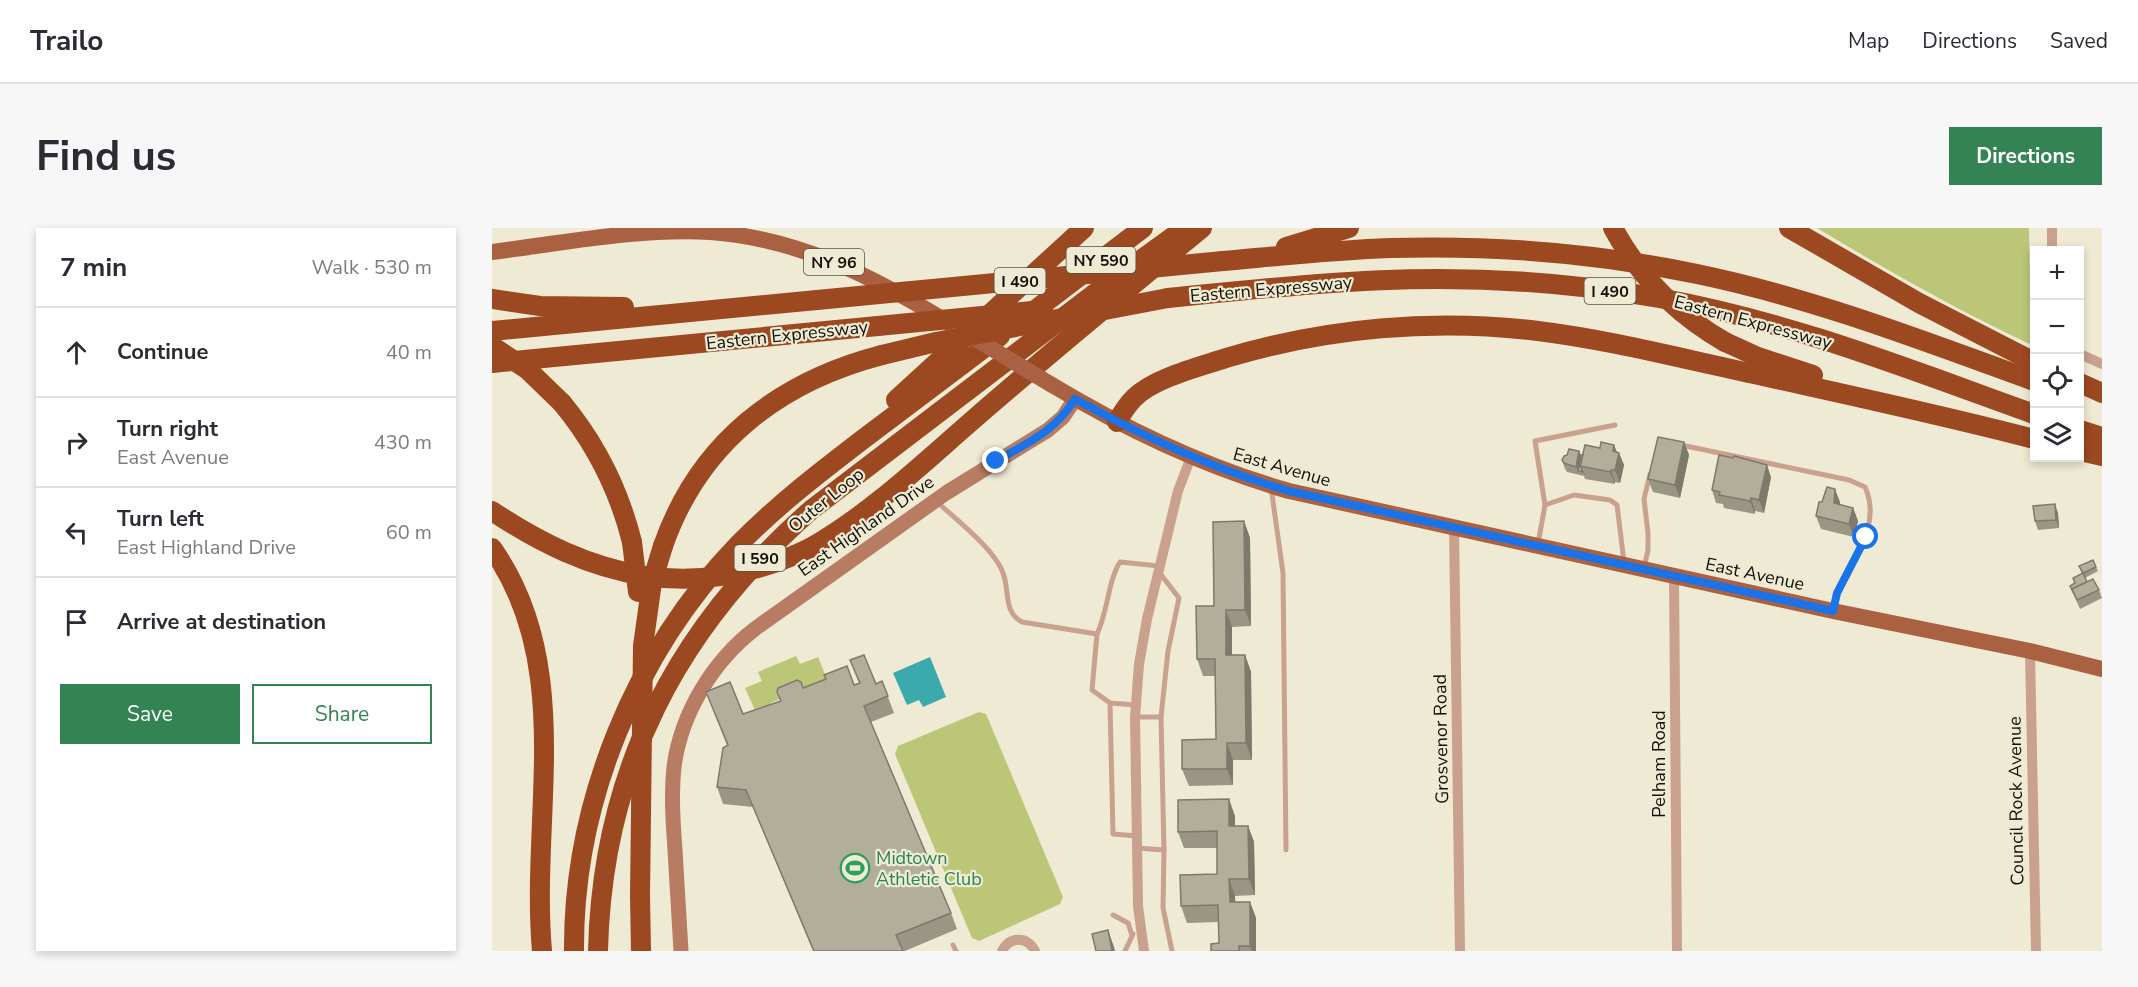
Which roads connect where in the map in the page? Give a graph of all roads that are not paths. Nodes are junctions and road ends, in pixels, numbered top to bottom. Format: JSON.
{"nodes":[{"id":1,"x":1084,"y":228,"type":"edge"},
{"id":2,"x":1143,"y":228,"type":"edge"},
{"id":3,"x":1185,"y":228,"type":"edge"},
{"id":4,"x":1202,"y":228,"type":"edge"},
{"id":5,"x":1349,"y":228,"type":"edge"},
{"id":6,"x":1613,"y":228,"type":"edge"},
{"id":7,"x":1791,"y":228,"type":"edge"},
{"id":8,"x":2052,"y":228,"type":"edge"},
{"id":9,"x":709,"y":230,"type":"edge"},
{"id":10,"x":2052,"y":246,"type":"edge"},
{"id":11,"x":492,"y":250,"type":"edge"},
{"id":12,"x":1223,"y":261,"type":"junction"},
{"id":13,"x":1102,"y":288,"type":"joint"},
{"id":14,"x":1059,"y":292,"type":"joint"},
{"id":15,"x":1168,"y":298,"type":"junction"},
{"id":16,"x":492,"y":299,"type":"edge"},
{"id":17,"x":731,"y":308,"type":"junction"},
{"id":18,"x":492,"y":331,"type":"edge"},
{"id":19,"x":492,"y":346,"type":"edge"},
{"id":20,"x":2084,"y":356,"type":"edge"},
{"id":21,"x":2030,"y":360,"type":"edge"},
{"id":22,"x":492,"y":363,"type":"edge"},
{"id":23,"x":2102,"y":364,"type":"edge"},
{"id":24,"x":2030,"y":380,"type":"edge"},
{"id":25,"x":2084,"y":385,"type":"edge"},
{"id":26,"x":2102,"y":393,"type":"edge"},
{"id":27,"x":1075,"y":399,"type":"junction"},
{"id":28,"x":2084,"y":399,"type":"edge"},
{"id":29,"x":2102,"y":404,"type":"edge"},
{"id":30,"x":2030,"y":413,"type":"edge"},
{"id":31,"x":1950,"y":417,"type":"junction"},
{"id":32,"x":1117,"y":422,"type":"junction"},
{"id":33,"x":1615,"y":425,"type":"dead end"},
{"id":34,"x":2084,"y":432,"type":"edge"},
{"id":35,"x":2102,"y":437,"type":"edge"},
{"id":36,"x":2030,"y":438,"type":"edge"},
{"id":37,"x":1670,"y":442,"type":"edge"},
{"id":38,"x":2084,"y":451,"type":"edge"},
{"id":39,"x":2102,"y":456,"type":"edge"},
{"id":40,"x":1191,"y":457,"type":"junction"},
{"id":41,"x":1651,"y":469,"type":"edge"},
{"id":42,"x":1271,"y":486,"type":"junction"},
{"id":43,"x":802,"y":487,"type":"junction"},
{"id":44,"x":936,"y":501,"type":"junction"},
{"id":45,"x":1545,"y":505,"type":"junction"},
{"id":46,"x":492,"y":511,"type":"edge"},
{"id":47,"x":1454,"y":527,"type":"junction"},
{"id":48,"x":1538,"y":546,"type":"junction"},
{"id":49,"x":492,"y":548,"type":"edge"},
{"id":50,"x":1624,"y":565,"type":"junction"},
{"id":51,"x":1159,"y":569,"type":"junction"},
{"id":52,"x":1643,"y":569,"type":"junction"},
{"id":53,"x":1674,"y":576,"type":"junction"},
{"id":54,"x":1833,"y":611,"type":"junction"},
{"id":55,"x":1097,"y":634,"type":"junction"},
{"id":56,"x":2030,"y":651,"type":"junction"},
{"id":57,"x":642,"y":669,"type":"junction"},
{"id":58,"x":2102,"y":669,"type":"edge"},
{"id":59,"x":1110,"y":703,"type":"junction"},
{"id":60,"x":1136,"y":711,"type":"junction"},
{"id":61,"x":1161,"y":717,"type":"junction"},
{"id":62,"x":1137,"y":836,"type":"junction"},
{"id":63,"x":1137,"y":848,"type":"junction"},
{"id":64,"x":1164,"y":850,"type":"junction"},
{"id":65,"x":1286,"y":850,"type":"dead end"},
{"id":66,"x":1113,"y":915,"type":"dead end"},
{"id":67,"x":1136,"y":934,"type":"junction"},
{"id":68,"x":542,"y":951,"type":"edge"},
{"id":69,"x":574,"y":951,"type":"edge"},
{"id":70,"x":598,"y":951,"type":"edge"},
{"id":71,"x":641,"y":951,"type":"edge"},
{"id":72,"x":681,"y":951,"type":"edge"},
{"id":73,"x":1002,"y":951,"type":"edge"},
{"id":74,"x":1035,"y":951,"type":"edge"},
{"id":75,"x":1125,"y":951,"type":"edge"},
{"id":76,"x":1144,"y":951,"type":"edge"},
{"id":77,"x":1172,"y":951,"type":"edge"},
{"id":78,"x":1460,"y":951,"type":"edge"},
{"id":79,"x":1677,"y":951,"type":"edge"},
{"id":80,"x":2036,"y":951,"type":"edge"}],
"edges":[{"from":1,"to":43,"type":"highway"},
{"from":2,"to":14,"type":"highway","name":"Outer Loop","number":"NY 590"},
{"from":3,"to":13,"type":"highway","name":"Outer Loop","number":"NY 590"},
{"from":4,"to":46,"type":"highway","bridge":true},
{"from":5,"to":12,"type":"highway"},
{"from":6,"to":31,"type":"highway","bridge":true},
{"from":7,"to":21,"type":"highway"},
{"from":8,"to":10,"type":"street"},
{"from":9,"to":11,"type":"main road","name":"East Avenue","number":"NY 96"},
{"from":9,"to":27,"type":"main road","name":"East Avenue","number":"NY 96","bridge":true},
{"from":12,"to":17,"type":"highway","name":"Eastern Expressway","number":"I 490","bridge":true},
{"from":12,"to":24,"type":"highway","name":"Eastern Expressway","number":"I 490"},
{"from":13,"to":70,"type":"highway","name":"Outer Loop","number":"I 590"},
{"from":14,"to":43,"type":"highway","name":"Outer Loop","number":"I 590"},
{"from":15,"to":22,"type":"highway","name":"Eastern Expressway","number":"I 490","bridge":true},
{"from":15,"to":30,"type":"highway","name":"Eastern Expressway","number":"I 490"},
{"from":15,"to":57,"type":"highway","bridge":true},
{"from":16,"to":17,"type":"highway"},
{"from":17,"to":18,"type":"highway","name":"Eastern Expressway","number":"I 490"},
{"from":19,"to":57,"type":"highway","bridge":true},
{"from":20,"to":23,"type":"street"},
{"from":25,"to":26,"type":"highway"},
{"from":27,"to":32,"type":"main road","name":"East Avenue","number":"NY 96"},
{"from":27,"to":44,"type":"street","name":"East Highland Drive"},
{"from":28,"to":29,"type":"highway"},
{"from":31,"to":32,"type":"highway"},
{"from":31,"to":36,"type":"highway"},
{"from":32,"to":40,"type":"main road","name":"East Avenue","number":"NY 96"},
{"from":33,"to":45,"type":"lane"},
{"from":34,"to":35,"type":"highway"},
{"from":37,"to":54,"type":"lane"},
{"from":38,"to":39,"type":"highway"},
{"from":40,"to":42,"type":"main road","name":"East Avenue","number":"NY 96"},
{"from":40,"to":51,"type":"street"},
{"from":41,"to":52,"type":"lane"},
{"from":42,"to":47,"type":"main road","name":"East Avenue","number":"NY 96"},
{"from":42,"to":65,"type":"lane"},
{"from":43,"to":69,"type":"highway","name":"Outer Loop","number":"I 590"},
{"from":44,"to":55,"type":"lane"},
{"from":44,"to":72,"type":"street","name":"East Highland Drive"},
{"from":45,"to":48,"type":"lane"},
{"from":45,"to":50,"type":"lane"},
{"from":47,"to":48,"type":"main road","name":"East Avenue","number":"NY 96"},
{"from":47,"to":78,"type":"street","name":"Grosvenor Road"},
{"from":48,"to":50,"type":"main road","name":"East Avenue","number":"NY 96"},
{"from":49,"to":68,"type":"highway"},
{"from":50,"to":52,"type":"main road","name":"East Avenue","number":"NY 96"},
{"from":51,"to":55,"type":"lane"},
{"from":51,"to":60,"type":"street"},
{"from":51,"to":61,"type":"lane"},
{"from":52,"to":53,"type":"main road","name":"East Avenue","number":"NY 96"},
{"from":53,"to":54,"type":"main road","name":"East Avenue","number":"NY 96"},
{"from":53,"to":79,"type":"street","name":"Pelham Road"},
{"from":54,"to":56,"type":"main road","name":"East Avenue","number":"NY 96"},
{"from":55,"to":59,"type":"lane"},
{"from":56,"to":58,"type":"main road","name":"East Avenue","number":"NY 96"},
{"from":56,"to":80,"type":"street","name":"Council Rock Avenue"},
{"from":57,"to":71,"type":"highway","bridge":true},
{"from":59,"to":60,"type":"lane"},
{"from":59,"to":62,"type":"lane"},
{"from":60,"to":61,"type":"lane"},
{"from":60,"to":62,"type":"street"},
{"from":61,"to":64,"type":"lane"},
{"from":62,"to":63,"type":"street"},
{"from":63,"to":64,"type":"lane"},
{"from":63,"to":67,"type":"street"},
{"from":64,"to":77,"type":"lane"},
{"from":66,"to":67,"type":"lane"},
{"from":67,"to":75,"type":"lane"},
{"from":67,"to":76,"type":"street"},
{"from":73,"to":74,"type":"street"}]}
